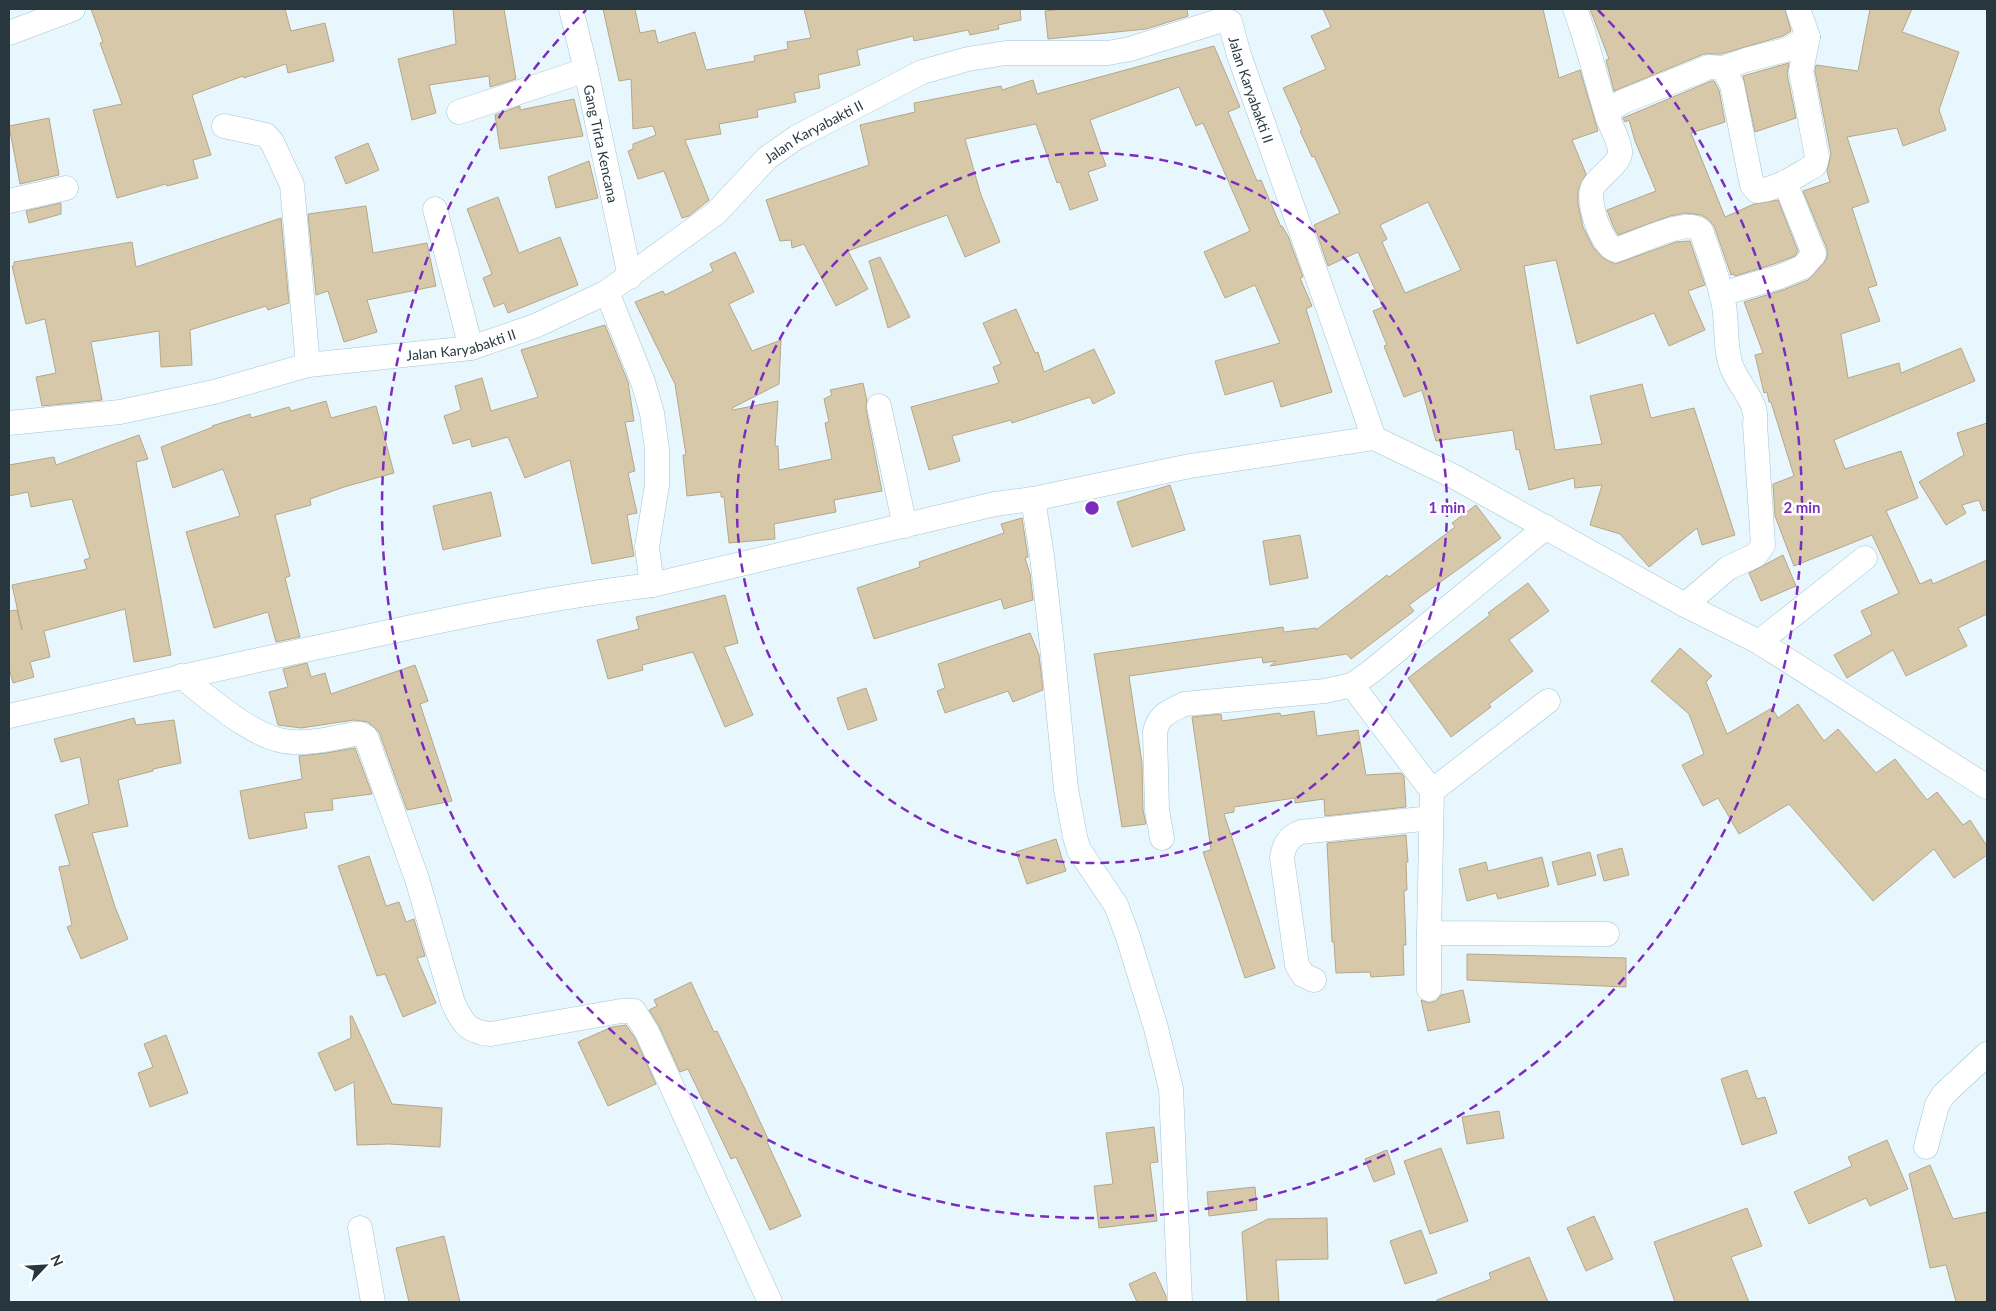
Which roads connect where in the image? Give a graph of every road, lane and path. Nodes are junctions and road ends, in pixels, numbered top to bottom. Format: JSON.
{"nodes":[{"id":1,"x":73,"y":9,"type":"edge"},
{"id":2,"x":571,"y":9,"type":"edge"},
{"id":3,"x":1575,"y":9,"type":"edge"},
{"id":4,"x":1798,"y":9,"type":"edge"},
{"id":5,"x":1229,"y":15,"type":"edge"},
{"id":6,"x":9,"y":33,"type":"edge"},
{"id":7,"x":1808,"y":37,"type":"junction"},
{"id":8,"x":1723,"y":68,"type":"junction"},
{"id":9,"x":586,"y":70,"type":"junction"},
{"id":10,"x":459,"y":112,"type":"dead end"},
{"id":11,"x":1608,"y":118,"type":"junction"},
{"id":12,"x":224,"y":126,"type":"dead end"},
{"id":13,"x":1786,"y":182,"type":"junction"},
{"id":14,"x":66,"y":188,"type":"dead end"},
{"id":15,"x":9,"y":201,"type":"edge"},
{"id":16,"x":435,"y":209,"type":"dead end"},
{"id":17,"x":630,"y":277,"type":"junction"},
{"id":18,"x":607,"y":292,"type":"junction"},
{"id":19,"x":1721,"y":294,"type":"junction"},
{"id":20,"x":471,"y":348,"type":"junction"},
{"id":21,"x":308,"y":365,"type":"junction"},
{"id":22,"x":879,"y":406,"type":"dead end"},
{"id":23,"x":9,"y":423,"type":"edge"},
{"id":24,"x":1374,"y":438,"type":"junction"},
{"id":25,"x":1033,"y":499,"type":"junction"},
{"id":26,"x":905,"y":526,"type":"junction"},
{"id":27,"x":1546,"y":527,"type":"junction"},
{"id":28,"x":1865,"y":558,"type":"dead end"},
{"id":29,"x":652,"y":585,"type":"junction"},
{"id":30,"x":1684,"y":605,"type":"junction"},
{"id":31,"x":1759,"y":642,"type":"junction"},
{"id":32,"x":182,"y":676,"type":"junction"},
{"id":33,"x":1352,"y":685,"type":"junction"},
{"id":34,"x":1548,"y":701,"type":"dead end"},
{"id":35,"x":9,"y":716,"type":"edge"},
{"id":36,"x":1987,"y":787,"type":"edge"},
{"id":37,"x":1432,"y":791,"type":"junction"},
{"id":38,"x":1431,"y":818,"type":"junction"},
{"id":39,"x":1162,"y":838,"type":"dead end"},
{"id":40,"x":1429,"y":933,"type":"junction"},
{"id":41,"x":1606,"y":934,"type":"dead end"},
{"id":42,"x":1314,"y":980,"type":"dead end"},
{"id":43,"x":1429,"y":989,"type":"dead end"},
{"id":44,"x":1987,"y":1054,"type":"edge"},
{"id":45,"x":1926,"y":1146,"type":"dead end"},
{"id":46,"x":360,"y":1228,"type":"dead end"},
{"id":47,"x":373,"y":1302,"type":"edge"},
{"id":48,"x":770,"y":1302,"type":"edge"},
{"id":49,"x":1180,"y":1302,"type":"edge"}],
"edges":[{"from":1,"to":6,"type":"street"},
{"from":2,"to":9,"type":"street","name":"Gang Tirta Kencana"},
{"from":3,"to":11,"type":"street"},
{"from":4,"to":7,"type":"street"},
{"from":5,"to":17,"type":"street","name":"Jalan Karyabakti II"},
{"from":5,"to":24,"type":"street","name":"Jalan Karyabakti II"},
{"from":7,"to":8,"type":"street"},
{"from":7,"to":13,"type":"street"},
{"from":8,"to":11,"type":"street"},
{"from":8,"to":13,"type":"street"},
{"from":9,"to":10,"type":"street"},
{"from":9,"to":17,"type":"street","name":"Gang Tirta Kencana"},
{"from":11,"to":19,"type":"street"},
{"from":12,"to":21,"type":"street"},
{"from":13,"to":19,"type":"street"},
{"from":14,"to":15,"type":"street"},
{"from":16,"to":20,"type":"street"},
{"from":17,"to":18,"type":"street","name":"Jalan Karyabakti II"},
{"from":18,"to":20,"type":"street","name":"Jalan Karyabakti II"},
{"from":18,"to":29,"type":"street"},
{"from":19,"to":30,"type":"street"},
{"from":20,"to":21,"type":"street","name":"Jalan Karyabakti II"},
{"from":21,"to":23,"type":"street","name":"Jalan Karyabakti II"},
{"from":22,"to":26,"type":"street"},
{"from":24,"to":25,"type":"street"},
{"from":24,"to":27,"type":"street"},
{"from":25,"to":26,"type":"street"},
{"from":25,"to":49,"type":"street"},
{"from":26,"to":29,"type":"street"},
{"from":27,"to":30,"type":"street"},
{"from":27,"to":33,"type":"street"},
{"from":28,"to":31,"type":"street"},
{"from":29,"to":32,"type":"street"},
{"from":30,"to":31,"type":"street"},
{"from":31,"to":36,"type":"street"},
{"from":32,"to":35,"type":"street"},
{"from":32,"to":48,"type":"street"},
{"from":33,"to":37,"type":"street"},
{"from":33,"to":39,"type":"street"},
{"from":34,"to":37,"type":"street"},
{"from":37,"to":38,"type":"street"},
{"from":38,"to":40,"type":"street"},
{"from":38,"to":42,"type":"street"},
{"from":40,"to":41,"type":"street"},
{"from":40,"to":43,"type":"street"},
{"from":44,"to":45,"type":"street"},
{"from":46,"to":47,"type":"street"}]}
